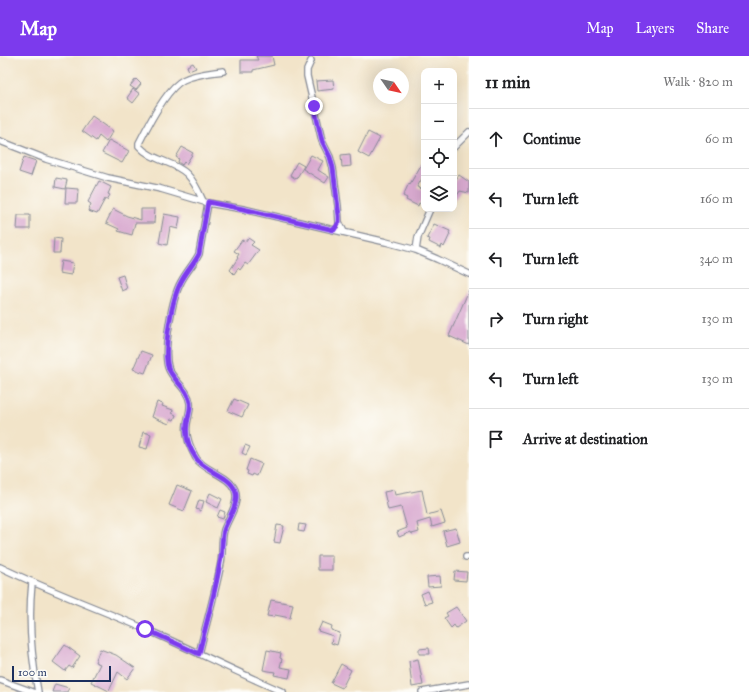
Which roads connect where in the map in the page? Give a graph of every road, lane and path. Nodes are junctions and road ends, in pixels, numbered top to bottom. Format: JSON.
{"nodes":[{"id":1,"x":311,"y":61,"type":"dead end"},
{"id":2,"x":223,"y":71,"type":"dead end"},
{"id":3,"x":469,"y":132,"type":"edge"},
{"id":4,"x":0,"y":140,"type":"edge"},
{"id":5,"x":457,"y":144,"type":"edge"},
{"id":6,"x":206,"y":202,"type":"junction"},
{"id":7,"x":429,"y":212,"type":"edge"},
{"id":8,"x":339,"y":222,"type":"junction"},
{"id":9,"x":334,"y":230,"type":"junction"},
{"id":10,"x":344,"y":232,"type":"junction"},
{"id":11,"x":416,"y":250,"type":"junction"},
{"id":12,"x":469,"y":274,"type":"edge"},
{"id":13,"x":0,"y":566,"type":"edge"},
{"id":14,"x":32,"y":583,"type":"junction"},
{"id":15,"x":199,"y":654,"type":"junction"},
{"id":16,"x":0,"y":680,"type":"edge"},
{"id":17,"x":469,"y":684,"type":"edge"},
{"id":18,"x":33,"y":692,"type":"edge"},
{"id":19,"x":38,"y":692,"type":"edge"},
{"id":20,"x":283,"y":692,"type":"edge"},
{"id":21,"x":422,"y":692,"type":"edge"}],
"edges":[{"from":1,"to":8,"type":"street"},
{"from":2,"to":6,"type":"street"},
{"from":3,"to":5,"type":"street"},
{"from":4,"to":6,"type":"street"},
{"from":6,"to":9,"type":"street"},
{"from":6,"to":15,"type":"street"},
{"from":7,"to":11,"type":"street"},
{"from":8,"to":9,"type":"street"},
{"from":8,"to":10,"type":"street"},
{"from":9,"to":10,"type":"street"},
{"from":10,"to":11,"type":"street"},
{"from":11,"to":12,"type":"street"},
{"from":13,"to":14,"type":"street"},
{"from":14,"to":15,"type":"street"},
{"from":14,"to":19,"type":"street"},
{"from":15,"to":20,"type":"street"},
{"from":16,"to":18,"type":"street"},
{"from":17,"to":21,"type":"street"}]}
